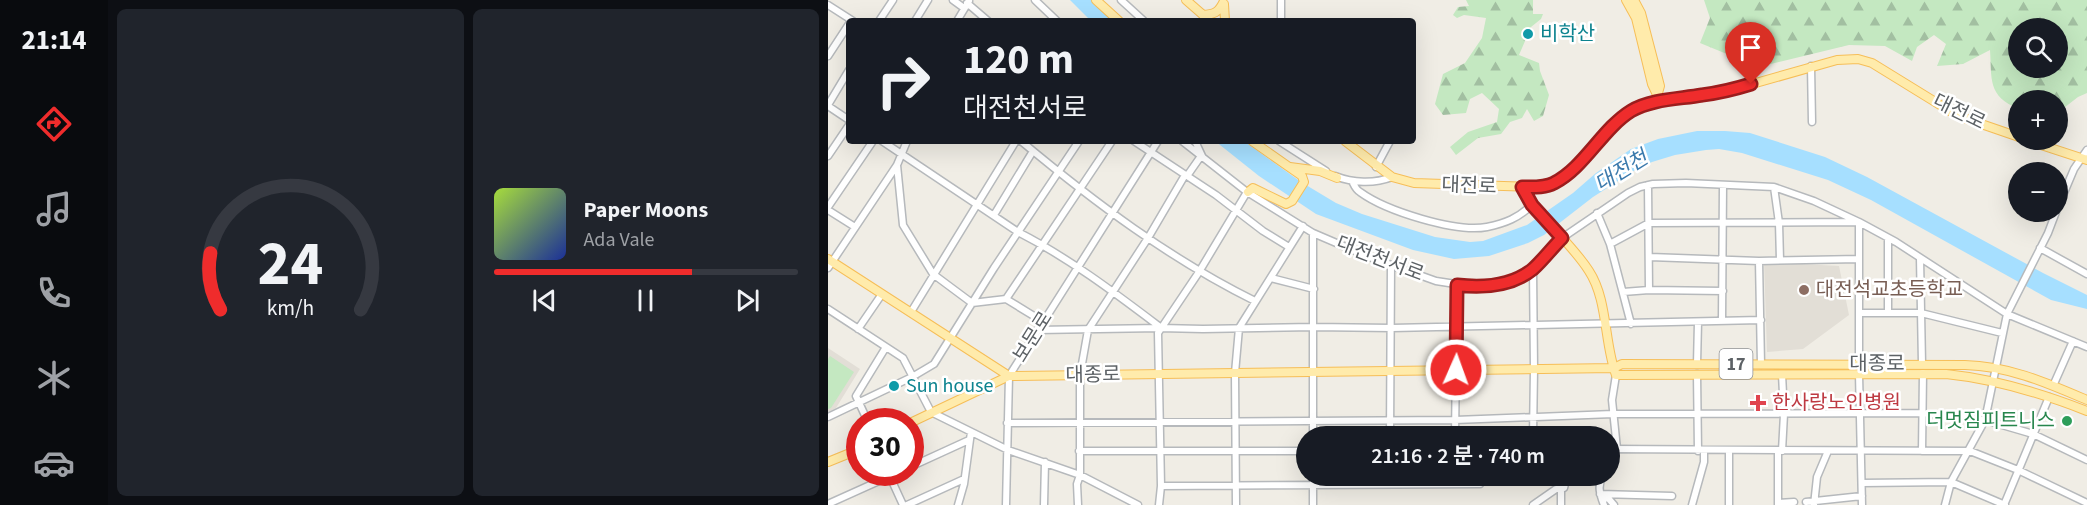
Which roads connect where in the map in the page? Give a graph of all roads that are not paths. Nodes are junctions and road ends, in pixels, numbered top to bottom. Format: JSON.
{"nodes":[{"id":1,"x":894,"y":0,"type":"edge"},
{"id":2,"x":928,"y":0,"type":"edge"},
{"id":3,"x":953,"y":0,"type":"edge"},
{"id":4,"x":1035,"y":0,"type":"edge"},
{"id":5,"x":1096,"y":0,"type":"edge"},
{"id":6,"x":1121,"y":0,"type":"edge"},
{"id":7,"x":1186,"y":0,"type":"edge"},
{"id":8,"x":1281,"y":0,"type":"edge"},
{"id":9,"x":1626,"y":0,"type":"edge"},
{"id":10,"x":1635,"y":0,"type":"edge"},
{"id":11,"x":1223,"y":2,"type":"edge"},
{"id":12,"x":967,"y":4,"type":"edge"},
{"id":13,"x":828,"y":5,"type":"edge"},
{"id":14,"x":1203,"y":15,"type":"junction"},
{"id":15,"x":846,"y":18,"type":"edge"},
{"id":16,"x":881,"y":18,"type":"edge"},
{"id":17,"x":917,"y":18,"type":"edge"},
{"id":18,"x":959,"y":18,"type":"edge"},
{"id":19,"x":984,"y":18,"type":"edge"},
{"id":20,"x":1054,"y":18,"type":"edge"},
{"id":21,"x":1116,"y":18,"type":"edge"},
{"id":22,"x":1141,"y":18,"type":"edge"},
{"id":23,"x":1206,"y":18,"type":"edge"},
{"id":24,"x":1225,"y":18,"type":"edge"},
{"id":25,"x":1281,"y":18,"type":"edge"},
{"id":26,"x":846,"y":29,"type":"edge"},
{"id":27,"x":828,"y":56,"type":"edge"},
{"id":28,"x":1810,"y":66,"type":"junction"},
{"id":29,"x":846,"y":75,"type":"edge"},
{"id":30,"x":1659,"y":97,"type":"junction"},
{"id":31,"x":828,"y":106,"type":"edge"},
{"id":32,"x":846,"y":118,"type":"edge"},
{"id":33,"x":1812,"y":122,"type":"dead end"},
{"id":34,"x":846,"y":129,"type":"edge"},
{"id":35,"x":2008,"y":133,"type":"edge"},
{"id":36,"x":871,"y":144,"type":"edge"},
{"id":37,"x":887,"y":144,"type":"edge"},
{"id":38,"x":906,"y":144,"type":"edge"},
{"id":39,"x":1014,"y":144,"type":"edge"},
{"id":40,"x":1025,"y":144,"type":"edge"},
{"id":41,"x":1077,"y":144,"type":"edge"},
{"id":42,"x":1110,"y":144,"type":"edge"},
{"id":43,"x":1138,"y":144,"type":"edge"},
{"id":44,"x":1156,"y":144,"type":"edge"},
{"id":45,"x":1186,"y":144,"type":"edge"},
{"id":46,"x":1197,"y":144,"type":"edge"},
{"id":47,"x":1256,"y":144,"type":"edge"},
{"id":48,"x":1284,"y":144,"type":"edge"},
{"id":49,"x":1349,"y":144,"type":"edge"},
{"id":50,"x":1388,"y":144,"type":"edge"},
{"id":51,"x":2057,"y":150,"type":"edge"},
{"id":52,"x":2087,"y":150,"type":"edge"},
{"id":53,"x":1033,"y":151,"type":"junction"},
{"id":54,"x":1151,"y":153,"type":"junction"},
{"id":55,"x":902,"y":154,"type":"junction"},
{"id":56,"x":828,"y":156,"type":"edge"},
{"id":57,"x":1201,"y":156,"type":"junction"},
{"id":58,"x":2084,"y":159,"type":"edge"},
{"id":59,"x":897,"y":165,"type":"junction"},
{"id":60,"x":1289,"y":167,"type":"junction"},
{"id":61,"x":1376,"y":167,"type":"junction"},
{"id":62,"x":1059,"y":172,"type":"junction"},
{"id":63,"x":1186,"y":175,"type":"junction"},
{"id":64,"x":1392,"y":177,"type":"junction"},
{"id":65,"x":1337,"y":178,"type":"junction"},
{"id":66,"x":1352,"y":181,"type":"junction"},
{"id":67,"x":2068,"y":182,"type":"edge"},
{"id":68,"x":1648,"y":185,"type":"junction"},
{"id":69,"x":1723,"y":185,"type":"junction"},
{"id":70,"x":1522,"y":187,"type":"junction"},
{"id":71,"x":1774,"y":187,"type":"junction"},
{"id":72,"x":1080,"y":189,"type":"junction"},
{"id":73,"x":1247,"y":192,"type":"junction"},
{"id":74,"x":977,"y":205,"type":"junction"},
{"id":75,"x":1533,"y":207,"type":"junction"},
{"id":76,"x":828,"y":209,"type":"edge"},
{"id":77,"x":1236,"y":211,"type":"junction"},
{"id":78,"x":1113,"y":212,"type":"junction"},
{"id":79,"x":1597,"y":213,"type":"junction"},
{"id":80,"x":994,"y":215,"type":"junction"},
{"id":81,"x":1859,"y":222,"type":"junction"},
{"id":82,"x":2052,"y":222,"type":"edge"},
{"id":83,"x":1648,"y":223,"type":"junction"},
{"id":84,"x":1779,"y":223,"type":"junction"},
{"id":85,"x":1723,"y":224,"type":"junction"},
{"id":86,"x":1303,"y":226,"type":"junction"},
{"id":87,"x":855,"y":227,"type":"junction"},
{"id":88,"x":1018,"y":231,"type":"junction"},
{"id":89,"x":1313,"y":232,"type":"junction"},
{"id":90,"x":1560,"y":236,"type":"junction"},
{"id":91,"x":1148,"y":238,"type":"junction"},
{"id":92,"x":1888,"y":238,"type":"junction"},
{"id":93,"x":1042,"y":244,"type":"junction"},
{"id":94,"x":1610,"y":244,"type":"junction"},
{"id":95,"x":1289,"y":247,"type":"junction"},
{"id":96,"x":2040,"y":248,"type":"junction"},
{"id":97,"x":1650,"y":257,"type":"junction"},
{"id":98,"x":1920,"y":258,"type":"junction"},
{"id":99,"x":1859,"y":259,"type":"junction"},
{"id":100,"x":1723,"y":260,"type":"junction"},
{"id":101,"x":1780,"y":260,"type":"junction"},
{"id":102,"x":1759,"y":261,"type":"junction"},
{"id":103,"x":829,"y":263,"type":"edge"},
{"id":104,"x":1391,"y":265,"type":"junction"},
{"id":105,"x":1077,"y":267,"type":"junction"},
{"id":106,"x":1533,"y":269,"type":"junction"},
{"id":107,"x":1199,"y":272,"type":"junction"},
{"id":108,"x":933,"y":274,"type":"junction"},
{"id":109,"x":2087,"y":274,"type":"edge"},
{"id":110,"x":1271,"y":278,"type":"junction"},
{"id":111,"x":1457,"y":285,"type":"junction"},
{"id":112,"x":1314,"y":289,"type":"junction"},
{"id":113,"x":1649,"y":290,"type":"junction"},
{"id":114,"x":1723,"y":291,"type":"junction"},
{"id":115,"x":1623,"y":292,"type":"junction"},
{"id":116,"x":1112,"y":293,"type":"junction"},
{"id":117,"x":882,"y":294,"type":"junction"},
{"id":118,"x":1006,"y":299,"type":"junction"},
{"id":119,"x":1255,"y":301,"type":"junction"},
{"id":120,"x":972,"y":303,"type":"junction"},
{"id":121,"x":828,"y":309,"type":"edge"},
{"id":122,"x":2008,"y":311,"type":"junction"},
{"id":123,"x":911,"y":312,"type":"junction"},
{"id":124,"x":1859,"y":313,"type":"junction"},
{"id":125,"x":1888,"y":313,"type":"junction"},
{"id":126,"x":1921,"y":313,"type":"junction"},
{"id":127,"x":1761,"y":320,"type":"junction"},
{"id":128,"x":1042,"y":321,"type":"junction"},
{"id":129,"x":1722,"y":321,"type":"junction"},
{"id":130,"x":1698,"y":322,"type":"junction"},
{"id":131,"x":1604,"y":324,"type":"junction"},
{"id":132,"x":1631,"y":324,"type":"junction"},
{"id":133,"x":1458,"y":326,"type":"junction"},
{"id":134,"x":1534,"y":326,"type":"junction"},
{"id":135,"x":1160,"y":327,"type":"junction"},
{"id":136,"x":1313,"y":327,"type":"junction"},
{"id":137,"x":1239,"y":328,"type":"junction"},
{"id":138,"x":1392,"y":328,"type":"junction"},
{"id":139,"x":858,"y":329,"type":"junction"},
{"id":140,"x":1037,"y":330,"type":"junction"},
{"id":141,"x":1088,"y":330,"type":"junction"},
{"id":142,"x":2002,"y":333,"type":"junction"},
{"id":143,"x":951,"y":337,"type":"junction"},
{"id":144,"x":2073,"y":341,"type":"junction"},
{"id":145,"x":886,"y":347,"type":"junction"},
{"id":146,"x":2087,"y":347,"type":"edge"},
{"id":147,"x":1697,"y":364,"type":"junction"},
{"id":148,"x":1761,"y":364,"type":"junction"},
{"id":149,"x":1858,"y":364,"type":"junction"},
{"id":150,"x":1922,"y":364,"type":"junction"},
{"id":151,"x":1995,"y":367,"type":"junction"},
{"id":152,"x":1534,"y":369,"type":"junction"},
{"id":153,"x":1456,"y":370,"type":"junction"},
{"id":154,"x":1391,"y":371,"type":"junction"},
{"id":155,"x":1615,"y":371,"type":"junction"},
{"id":156,"x":1314,"y":372,"type":"junction"},
{"id":157,"x":1235,"y":373,"type":"junction"},
{"id":158,"x":1923,"y":373,"type":"junction"},
{"id":159,"x":1159,"y":374,"type":"junction"},
{"id":160,"x":1697,"y":374,"type":"junction"},
{"id":161,"x":1782,"y":374,"type":"junction"},
{"id":162,"x":1859,"y":374,"type":"junction"},
{"id":163,"x":1080,"y":375,"type":"junction"},
{"id":164,"x":1009,"y":376,"type":"junction"},
{"id":165,"x":912,"y":377,"type":"junction"},
{"id":166,"x":1993,"y":381,"type":"junction"},
{"id":167,"x":2053,"y":386,"type":"junction"},
{"id":168,"x":2049,"y":397,"type":"junction"},
{"id":169,"x":2087,"y":400,"type":"edge"},
{"id":170,"x":859,"y":403,"type":"junction"},
{"id":171,"x":861,"y":408,"type":"edge"},
{"id":172,"x":2087,"y":411,"type":"edge"},
{"id":173,"x":931,"y":412,"type":"junction"},
{"id":174,"x":1860,"y":413,"type":"junction"},
{"id":175,"x":1922,"y":413,"type":"junction"},
{"id":176,"x":1613,"y":414,"type":"junction"},
{"id":177,"x":1698,"y":414,"type":"junction"},
{"id":178,"x":1784,"y":414,"type":"junction"},
{"id":179,"x":924,"y":416,"type":"edge"},
{"id":180,"x":828,"y":417,"type":"edge"},
{"id":181,"x":1533,"y":417,"type":"junction"},
{"id":182,"x":1455,"y":420,"type":"junction"},
{"id":183,"x":1985,"y":420,"type":"junction"},
{"id":184,"x":1236,"y":421,"type":"junction"},
{"id":185,"x":1314,"y":421,"type":"junction"},
{"id":186,"x":1390,"y":421,"type":"junction"},
{"id":187,"x":1160,"y":422,"type":"junction"},
{"id":188,"x":1007,"y":423,"type":"junction"},
{"id":189,"x":1080,"y":423,"type":"junction"},
{"id":190,"x":1314,"y":426,"type":"edge"},
{"id":191,"x":1390,"y":426,"type":"edge"},
{"id":192,"x":1455,"y":426,"type":"edge"},
{"id":193,"x":1533,"y":426,"type":"edge"},
{"id":194,"x":1613,"y":426,"type":"edge"},
{"id":195,"x":971,"y":432,"type":"junction"},
{"id":196,"x":2033,"y":434,"type":"junction"},
{"id":197,"x":969,"y":440,"type":"junction"},
{"id":198,"x":1620,"y":449,"type":"edge"},
{"id":199,"x":1008,"y":450,"type":"junction"},
{"id":200,"x":1236,"y":451,"type":"junction"},
{"id":201,"x":1296,"y":451,"type":"edge"},
{"id":202,"x":1701,"y":451,"type":"junction"},
{"id":203,"x":1729,"y":451,"type":"junction"},
{"id":204,"x":1780,"y":451,"type":"junction"},
{"id":205,"x":1828,"y":451,"type":"junction"},
{"id":206,"x":1861,"y":451,"type":"junction"},
{"id":207,"x":1922,"y":451,"type":"junction"},
{"id":208,"x":1970,"y":451,"type":"junction"},
{"id":209,"x":1079,"y":452,"type":"junction"},
{"id":210,"x":1160,"y":452,"type":"junction"},
{"id":211,"x":846,"y":455,"type":"edge"},
{"id":212,"x":2087,"y":460,"type":"edge"},
{"id":213,"x":924,"y":461,"type":"edge"},
{"id":214,"x":828,"y":462,"type":"edge"},
{"id":215,"x":1045,"y":462,"type":"junction"},
{"id":216,"x":2018,"y":470,"type":"junction"},
{"id":217,"x":1080,"y":475,"type":"junction"},
{"id":218,"x":964,"y":479,"type":"junction"},
{"id":219,"x":1951,"y":482,"type":"junction"},
{"id":220,"x":1862,"y":483,"type":"junction"},
{"id":221,"x":1296,"y":484,"type":"edge"},
{"id":222,"x":1236,"y":485,"type":"junction"},
{"id":223,"x":868,"y":486,"type":"edge"},
{"id":224,"x":895,"y":486,"type":"edge"},
{"id":225,"x":1161,"y":486,"type":"junction"},
{"id":226,"x":1313,"y":486,"type":"edge"},
{"id":227,"x":1564,"y":486,"type":"edge"},
{"id":228,"x":1561,"y":489,"type":"junction"},
{"id":229,"x":1672,"y":496,"type":"dead end"},
{"id":230,"x":1862,"y":496,"type":"junction"},
{"id":231,"x":1602,"y":499,"type":"edge"},
{"id":232,"x":1794,"y":502,"type":"dead end"},
{"id":233,"x":1811,"y":503,"type":"edge"},
{"id":234,"x":2087,"y":503,"type":"edge"},
{"id":235,"x":828,"y":504,"type":"edge"},
{"id":236,"x":1134,"y":504,"type":"edge"},
{"id":237,"x":1778,"y":504,"type":"edge"},
{"id":238,"x":905,"y":505,"type":"edge"},
{"id":239,"x":958,"y":505,"type":"edge"},
{"id":240,"x":1006,"y":505,"type":"edge"},
{"id":241,"x":1044,"y":505,"type":"edge"},
{"id":242,"x":1078,"y":505,"type":"edge"},
{"id":243,"x":1159,"y":505,"type":"edge"},
{"id":244,"x":1236,"y":505,"type":"edge"},
{"id":245,"x":1312,"y":505,"type":"edge"},
{"id":246,"x":1533,"y":505,"type":"edge"},
{"id":247,"x":1561,"y":505,"type":"edge"},
{"id":248,"x":1614,"y":505,"type":"edge"},
{"id":249,"x":1692,"y":505,"type":"edge"},
{"id":250,"x":1729,"y":505,"type":"edge"},
{"id":251,"x":1862,"y":505,"type":"edge"},
{"id":252,"x":1945,"y":505,"type":"edge"},
{"id":253,"x":2004,"y":505,"type":"edge"}],
"edges":[{"from":1,"to":16,"type":"street"},
{"from":2,"to":17,"type":"street"},
{"from":3,"to":12,"type":"street"},
{"from":4,"to":20,"type":"street"},
{"from":5,"to":21,"type":"main road"},
{"from":6,"to":22,"type":"street"},
{"from":7,"to":14,"type":"main road"},
{"from":8,"to":25,"type":"street"},
{"from":9,"to":30,"type":"main road"},
{"from":10,"to":30,"type":"main road"},
{"from":11,"to":14,"type":"main road"},
{"from":11,"to":24,"type":"main road"},
{"from":12,"to":18,"type":"street"},
{"from":12,"to":19,"type":"street"},
{"from":13,"to":15,"type":"street"},
{"from":14,"to":23,"type":"main road"},
{"from":26,"to":27,"type":"street"},
{"from":28,"to":30,"type":"main road","name":"대전로"},
{"from":28,"to":33,"type":"street"},
{"from":28,"to":35,"type":"main road","name":"대전로"},
{"from":29,"to":31,"type":"street"},
{"from":30,"to":70,"type":"main road","name":"대전로"},
{"from":31,"to":32,"type":"street"},
{"from":34,"to":56,"type":"street"},
{"from":36,"to":76,"type":"street"},
{"from":37,"to":55,"type":"street"},
{"from":38,"to":55,"type":"street"},
{"from":39,"to":74,"type":"street"},
{"from":40,"to":53,"type":"street"},
{"from":41,"to":62,"type":"street"},
{"from":42,"to":72,"type":"street"},
{"from":43,"to":54,"type":"street"},
{"from":44,"to":54,"type":"street","name":"보문로"},
{"from":45,"to":57,"type":"street","name":"대전천서로"},
{"from":46,"to":57,"type":"street"},
{"from":47,"to":60,"type":"main road"},
{"from":48,"to":65,"type":"street"},
{"from":49,"to":61,"type":"main road","name":"대전로"},
{"from":50,"to":61,"type":"street"},
{"from":51,"to":58,"type":"main road"},
{"from":52,"to":58,"type":"street"},
{"from":53,"to":62,"type":"street"},
{"from":53,"to":80,"type":"street"},
{"from":54,"to":63,"type":"street"},
{"from":54,"to":78,"type":"street","name":"보문로"},
{"from":55,"to":59,"type":"street"},
{"from":55,"to":74,"type":"street"},
{"from":57,"to":63,"type":"street"},
{"from":57,"to":73,"type":"street","name":"대전천서로"},
{"from":58,"to":67,"type":"street"},
{"from":59,"to":87,"type":"street"},
{"from":59,"to":108,"type":"street"},
{"from":60,"to":65,"type":"main road"},
{"from":60,"to":73,"type":"main road"},
{"from":61,"to":64,"type":"main road","name":"대전로"},
{"from":62,"to":72,"type":"street"},
{"from":62,"to":88,"type":"street"},
{"from":63,"to":77,"type":"street"},
{"from":63,"to":91,"type":"street"},
{"from":64,"to":66,"type":"street"},
{"from":64,"to":70,"type":"main road","name":"대전로"},
{"from":65,"to":66,"type":"street"},
{"from":66,"to":75,"type":"street"},
{"from":68,"to":69,"type":"street","name":"대전천서로"},
{"from":68,"to":79,"type":"street","name":"대전천서로"},
{"from":68,"to":83,"type":"street"},
{"from":69,"to":71,"type":"street","name":"대전천서로"},
{"from":69,"to":85,"type":"street"},
{"from":70,"to":75,"type":"main road"},
{"from":71,"to":81,"type":"street","name":"대전천서로"},
{"from":71,"to":84,"type":"street"},
{"from":72,"to":78,"type":"street"},
{"from":72,"to":93,"type":"street"},
{"from":73,"to":77,"type":"street"},
{"from":73,"to":86,"type":"street","name":"대전천서로"},
{"from":74,"to":80,"type":"street"},
{"from":74,"to":108,"type":"street"},
{"from":75,"to":90,"type":"main road"},
{"from":76,"to":87,"type":"street"},
{"from":77,"to":95,"type":"street"},
{"from":77,"to":107,"type":"street"},
{"from":78,"to":91,"type":"street"},
{"from":78,"to":105,"type":"street","name":"보문로"},
{"from":79,"to":90,"type":"street","name":"대전천서로"},
{"from":79,"to":94,"type":"street"},
{"from":80,"to":88,"type":"street"},
{"from":81,"to":84,"type":"street"},
{"from":81,"to":92,"type":"street","name":"대전천서로"},
{"from":81,"to":99,"type":"street"},
{"from":82,"to":96,"type":"street"},
{"from":83,"to":85,"type":"street"},
{"from":83,"to":94,"type":"street"},
{"from":83,"to":97,"type":"street"},
{"from":84,"to":85,"type":"street"},
{"from":84,"to":101,"type":"street"},
{"from":85,"to":100,"type":"street"},
{"from":86,"to":89,"type":"street","name":"대전천서로"},
{"from":86,"to":95,"type":"street"},
{"from":87,"to":103,"type":"street"},
{"from":88,"to":93,"type":"street"},
{"from":88,"to":120,"type":"street"},
{"from":89,"to":104,"type":"street","name":"대전천서로"},
{"from":89,"to":112,"type":"street"},
{"from":90,"to":106,"type":"street","name":"대전천서로"},
{"from":90,"to":131,"type":"main road"},
{"from":91,"to":107,"type":"street"},
{"from":91,"to":116,"type":"street"},
{"from":92,"to":98,"type":"street","name":"대전천서로"},
{"from":92,"to":125,"type":"street"},
{"from":93,"to":105,"type":"street"},
{"from":93,"to":118,"type":"street"},
{"from":94,"to":115,"type":"street"},
{"from":95,"to":110,"type":"street"},
{"from":96,"to":109,"type":"street"},
{"from":96,"to":122,"type":"street"},
{"from":97,"to":100,"type":"street"},
{"from":97,"to":113,"type":"street"},
{"from":98,"to":122,"type":"street","name":"대전천서로"},
{"from":98,"to":126,"type":"street"},
{"from":99,"to":101,"type":"street"},
{"from":99,"to":124,"type":"street"},
{"from":100,"to":102,"type":"street"},
{"from":100,"to":114,"type":"street"},
{"from":101,"to":102,"type":"street"},
{"from":102,"to":127,"type":"street"},
{"from":103,"to":117,"type":"main road"},
{"from":104,"to":111,"type":"street","name":"대전천서로"},
{"from":104,"to":138,"type":"street"},
{"from":105,"to":116,"type":"street"},
{"from":105,"to":128,"type":"street","name":"보문로"},
{"from":106,"to":111,"type":"street","name":"대전천서로"},
{"from":106,"to":134,"type":"street"},
{"from":107,"to":119,"type":"street"},
{"from":107,"to":135,"type":"street"},
{"from":108,"to":120,"type":"street"},
{"from":108,"to":123,"type":"street"},
{"from":110,"to":112,"type":"street"},
{"from":110,"to":119,"type":"street"},
{"from":111,"to":133,"type":"street"},
{"from":112,"to":136,"type":"street"},
{"from":113,"to":114,"type":"street"},
{"from":113,"to":115,"type":"street"},
{"from":114,"to":129,"type":"street"},
{"from":115,"to":132,"type":"street"},
{"from":116,"to":135,"type":"street"},
{"from":116,"to":141,"type":"street"},
{"from":117,"to":123,"type":"main road"},
{"from":117,"to":139,"type":"street"},
{"from":118,"to":120,"type":"street"},
{"from":118,"to":128,"type":"street"},
{"from":119,"to":137,"type":"street"},
{"from":120,"to":143,"type":"street"},
{"from":121,"to":139,"type":"street"},
{"from":122,"to":142,"type":"street"},
{"from":122,"to":144,"type":"street","name":"대전천서로"},
{"from":123,"to":143,"type":"main road"},
{"from":124,"to":125,"type":"street"},
{"from":124,"to":149,"type":"street"},
{"from":125,"to":126,"type":"street"},
{"from":126,"to":142,"type":"street"},
{"from":126,"to":150,"type":"street"},
{"from":127,"to":129,"type":"street"},
{"from":127,"to":148,"type":"street"},
{"from":128,"to":140,"type":"street","name":"보문로"},
{"from":129,"to":130,"type":"street"},
{"from":130,"to":132,"type":"street"},
{"from":130,"to":147,"type":"street"},
{"from":131,"to":132,"type":"street"},
{"from":131,"to":134,"type":"street"},
{"from":131,"to":155,"type":"main road"},
{"from":133,"to":134,"type":"street"},
{"from":133,"to":138,"type":"street"},
{"from":133,"to":153,"type":"street"},
{"from":134,"to":152,"type":"street"},
{"from":135,"to":137,"type":"street"},
{"from":135,"to":141,"type":"street"},
{"from":135,"to":159,"type":"street"},
{"from":136,"to":137,"type":"street"},
{"from":136,"to":138,"type":"street"},
{"from":136,"to":156,"type":"street"},
{"from":137,"to":157,"type":"street"},
{"from":138,"to":154,"type":"street"},
{"from":139,"to":145,"type":"street"},
{"from":140,"to":141,"type":"street"},
{"from":140,"to":164,"type":"street","name":"보문로"},
{"from":141,"to":163,"type":"street"},
{"from":142,"to":151,"type":"street"},
{"from":143,"to":164,"type":"main road"},
{"from":143,"to":165,"type":"street"},
{"from":144,"to":146,"type":"street","name":"대전천서로"},
{"from":144,"to":167,"type":"street"},
{"from":145,"to":165,"type":"street"},
{"from":145,"to":170,"type":"street"},
{"from":147,"to":148,"type":"main road","name":"대종로","number":"17"},
{"from":147,"to":155,"type":"main road","name":"대종로","number":"17"},
{"from":148,"to":149,"type":"main road","name":"대종로","number":"17"},
{"from":149,"to":150,"type":"main road","name":"대종로","number":"17"},
{"from":150,"to":151,"type":"main road","name":"대종로","number":"17"},
{"from":151,"to":166,"type":"street"},
{"from":151,"to":167,"type":"main road","name":"대종로","number":"17"},
{"from":152,"to":153,"type":"main road","name":"대종로"},
{"from":152,"to":155,"type":"main road","name":"대종로"},
{"from":152,"to":181,"type":"street"},
{"from":153,"to":154,"type":"main road","name":"대종로"},
{"from":153,"to":182,"type":"street"},
{"from":154,"to":156,"type":"main road","name":"대종로"},
{"from":154,"to":186,"type":"street"},
{"from":155,"to":160,"type":"main road","name":"대종로","number":"17"},
{"from":155,"to":176,"type":"street"},
{"from":156,"to":157,"type":"main road","name":"대종로"},
{"from":156,"to":185,"type":"street"},
{"from":157,"to":159,"type":"main road","name":"대종로"},
{"from":157,"to":184,"type":"street"},
{"from":158,"to":162,"type":"main road","name":"대종로","number":"17"},
{"from":158,"to":166,"type":"main road","name":"대종로","number":"17"},
{"from":158,"to":175,"type":"street","name":"대종로"},
{"from":159,"to":163,"type":"main road","name":"대종로"},
{"from":159,"to":187,"type":"street"},
{"from":160,"to":161,"type":"main road","name":"대종로","number":"17"},
{"from":160,"to":177,"type":"street"},
{"from":161,"to":162,"type":"main road","name":"대종로","number":"17"},
{"from":161,"to":178,"type":"street"},
{"from":162,"to":174,"type":"street"},
{"from":163,"to":164,"type":"main road","name":"대종로"},
{"from":163,"to":189,"type":"street"},
{"from":164,"to":173,"type":"main road","name":"보문로"},
{"from":164,"to":188,"type":"street"},
{"from":165,"to":170,"type":"street"},
{"from":165,"to":173,"type":"street"},
{"from":166,"to":168,"type":"main road","name":"대종로","number":"17"},
{"from":166,"to":183,"type":"street"},
{"from":167,"to":169,"type":"main road","name":"대종로","number":"17"},
{"from":168,"to":172,"type":"main road","name":"대종로","number":"17"},
{"from":168,"to":196,"type":"street"},
{"from":170,"to":171,"type":"street"},
{"from":170,"to":180,"type":"street"},
{"from":173,"to":179,"type":"main road","name":"보문로"},
{"from":173,"to":195,"type":"street"},
{"from":174,"to":175,"type":"street"},
{"from":174,"to":178,"type":"street"},
{"from":174,"to":206,"type":"street"},
{"from":175,"to":183,"type":"street"},
{"from":175,"to":207,"type":"street","name":"대종로"},
{"from":176,"to":177,"type":"street"},
{"from":176,"to":181,"type":"street"},
{"from":176,"to":194,"type":"street"},
{"from":177,"to":178,"type":"street"},
{"from":177,"to":202,"type":"street"},
{"from":178,"to":204,"type":"street"},
{"from":181,"to":182,"type":"street"},
{"from":181,"to":193,"type":"street"},
{"from":182,"to":186,"type":"street"},
{"from":182,"to":192,"type":"street"},
{"from":183,"to":196,"type":"street"},
{"from":183,"to":208,"type":"street"},
{"from":184,"to":185,"type":"street"},
{"from":184,"to":187,"type":"street"},
{"from":184,"to":200,"type":"street"},
{"from":185,"to":186,"type":"street"},
{"from":185,"to":190,"type":"street"},
{"from":186,"to":191,"type":"street"},
{"from":187,"to":189,"type":"street"},
{"from":187,"to":210,"type":"street"},
{"from":188,"to":189,"type":"street"},
{"from":188,"to":199,"type":"street"},
{"from":189,"to":209,"type":"street"},
{"from":195,"to":197,"type":"street"},
{"from":195,"to":199,"type":"street"},
{"from":196,"to":212,"type":"street"},
{"from":196,"to":216,"type":"street"},
{"from":197,"to":213,"type":"street"},
{"from":197,"to":218,"type":"street"},
{"from":198,"to":202,"type":"street"},
{"from":199,"to":215,"type":"street"},
{"from":199,"to":240,"type":"street"},
{"from":200,"to":201,"type":"street"},
{"from":200,"to":210,"type":"street"},
{"from":200,"to":222,"type":"street"},
{"from":202,"to":203,"type":"street"},
{"from":202,"to":249,"type":"street"},
{"from":203,"to":204,"type":"street"},
{"from":203,"to":250,"type":"street"},
{"from":204,"to":205,"type":"street"},
{"from":204,"to":237,"type":"street"},
{"from":205,"to":206,"type":"street"},
{"from":205,"to":233,"type":"street"},
{"from":206,"to":207,"type":"street"},
{"from":206,"to":220,"type":"street"},
{"from":207,"to":208,"type":"street"},
{"from":208,"to":216,"type":"street"},
{"from":208,"to":219,"type":"street"},
{"from":209,"to":210,"type":"street"},
{"from":209,"to":217,"type":"street"},
{"from":210,"to":225,"type":"street"},
{"from":211,"to":214,"type":"main road"},
{"from":215,"to":217,"type":"street"},
{"from":215,"to":241,"type":"street"},
{"from":216,"to":234,"type":"street"},
{"from":216,"to":253,"type":"street"},
{"from":217,"to":236,"type":"street"},
{"from":217,"to":242,"type":"street"},
{"from":218,"to":238,"type":"street"},
{"from":218,"to":239,"type":"street"},
{"from":219,"to":220,"type":"street"},
{"from":219,"to":252,"type":"street"},
{"from":219,"to":253,"type":"street"},
{"from":220,"to":230,"type":"street"},
{"from":221,"to":222,"type":"street"},
{"from":222,"to":225,"type":"street"},
{"from":222,"to":244,"type":"street"},
{"from":223,"to":235,"type":"street"},
{"from":224,"to":238,"type":"street"},
{"from":225,"to":243,"type":"street"},
{"from":226,"to":245,"type":"street"},
{"from":227,"to":228,"type":"street"},
{"from":228,"to":246,"type":"street"},
{"from":228,"to":247,"type":"street"},
{"from":229,"to":231,"type":"street"},
{"from":230,"to":233,"type":"street"},
{"from":230,"to":251,"type":"street"},
{"from":231,"to":248,"type":"street"},
{"from":232,"to":237,"type":"street"}]}
